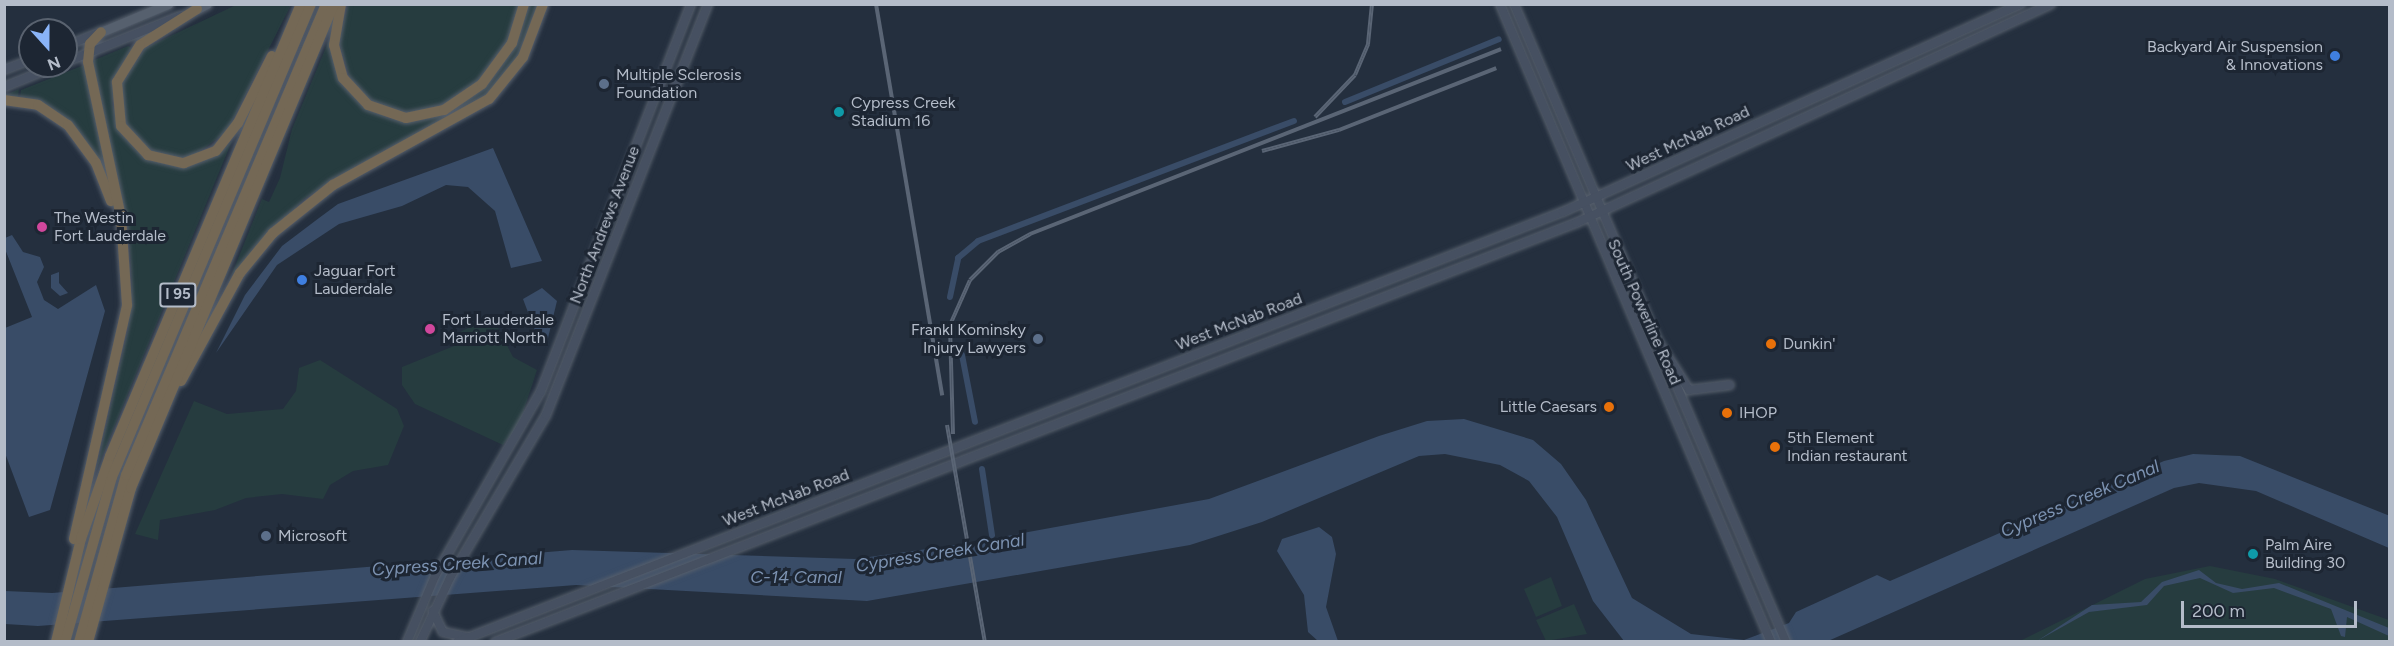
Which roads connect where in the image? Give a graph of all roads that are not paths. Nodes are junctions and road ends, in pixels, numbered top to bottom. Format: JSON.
{"nodes":[{"id":1,"x":168,"y":4,"type":"edge"},
{"id":2,"x":301,"y":4,"type":"edge"},
{"id":3,"x":311,"y":4,"type":"edge"},
{"id":4,"x":326,"y":4,"type":"edge"},
{"id":5,"x":334,"y":4,"type":"edge"},
{"id":6,"x":341,"y":4,"type":"edge"},
{"id":7,"x":524,"y":4,"type":"edge"},
{"id":8,"x":543,"y":4,"type":"edge"},
{"id":9,"x":691,"y":4,"type":"edge"},
{"id":10,"x":708,"y":4,"type":"edge"},
{"id":11,"x":1500,"y":4,"type":"edge"},
{"id":12,"x":1514,"y":4,"type":"edge"},
{"id":13,"x":2021,"y":4,"type":"edge"},
{"id":14,"x":2052,"y":4,"type":"edge"},
{"id":15,"x":202,"y":7,"type":"edge"},
{"id":16,"x":296,"y":17,"type":"junction"},
{"id":17,"x":101,"y":32,"type":"junction"},
{"id":18,"x":78,"y":41,"type":"edge"},
{"id":19,"x":88,"y":53,"type":"junction"},
{"id":20,"x":78,"y":57,"type":"edge"},
{"id":21,"x":26,"y":78,"type":"edge"},
{"id":22,"x":4,"y":87,"type":"edge"},
{"id":23,"x":4,"y":100,"type":"edge"},
{"id":24,"x":1596,"y":198,"type":"junction"},
{"id":25,"x":1581,"y":204,"type":"junction"},
{"id":26,"x":1601,"y":211,"type":"junction"},
{"id":27,"x":1587,"y":218,"type":"junction"},
{"id":28,"x":120,"y":227,"type":"junction"},
{"id":29,"x":1654,"y":336,"type":"junction"},
{"id":30,"x":1730,"y":385,"type":"dead end"},
{"id":31,"x":164,"y":409,"type":"junction"},
{"id":32,"x":1000,"y":432,"type":"junction"},
{"id":33,"x":1005,"y":444,"type":"junction"},
{"id":34,"x":99,"y":574,"type":"junction"},
{"id":35,"x":75,"y":576,"type":"junction"},
{"id":36,"x":563,"y":601,"type":"junction"},
{"id":37,"x":433,"y":611,"type":"junction"},
{"id":38,"x":568,"y":613,"type":"junction"},
{"id":39,"x":468,"y":637,"type":"junction"},
{"id":40,"x":65,"y":641,"type":"edge"},
{"id":41,"x":83,"y":641,"type":"edge"},
{"id":42,"x":56,"y":642,"type":"edge"},
{"id":43,"x":407,"y":642,"type":"edge"},
{"id":44,"x":420,"y":642,"type":"edge"},
{"id":45,"x":457,"y":642,"type":"edge"},
{"id":46,"x":495,"y":642,"type":"edge"},
{"id":47,"x":1771,"y":642,"type":"edge"},
{"id":48,"x":1786,"y":642,"type":"edge"}],
"edges":[{"from":1,"to":17,"type":"main road"},
{"from":2,"to":16,"type":"highway","number":"I 95"},
{"from":3,"to":35,"type":"highway"},
{"from":4,"to":34,"type":"highway"},
{"from":5,"to":31,"type":"highway","number":"I 95"},
{"from":6,"to":7,"type":"highway"},
{"from":8,"to":31,"type":"highway"},
{"from":9,"to":43,"type":"main road","name":"North Andrews Avenue"},
{"from":10,"to":37,"type":"main road","name":"North Andrews Avenue"},
{"from":11,"to":25,"type":"main road","name":"South Powerline Road"},
{"from":12,"to":24,"type":"main road","name":"South Powerline Road"},
{"from":13,"to":24,"type":"main road","name":"West McNab Road"},
{"from":14,"to":26,"type":"main road","name":"West McNab Road"},
{"from":15,"to":16,"type":"highway"},
{"from":15,"to":19,"type":"main road"},
{"from":16,"to":35,"type":"highway","number":"I 95"},
{"from":17,"to":18,"type":"main road"},
{"from":17,"to":19,"type":"highway"},
{"from":19,"to":20,"type":"main road"},
{"from":19,"to":28,"type":"highway"},
{"from":21,"to":22,"type":"main road"},
{"from":23,"to":28,"type":"highway"},
{"from":24,"to":25,"type":"main road","name":"West McNab Road"},
{"from":24,"to":26,"type":"main road","name":"South Powerline Road"},
{"from":25,"to":27,"type":"main road","name":"South Powerline Road"},
{"from":25,"to":32,"type":"main road","name":"West McNab Road"},
{"from":26,"to":27,"type":"main road","name":"West McNab Road"},
{"from":26,"to":29,"type":"main road","name":"South Powerline Road"},
{"from":27,"to":33,"type":"main road","name":"West McNab Road"},
{"from":27,"to":47,"type":"main road","name":"South Powerline Road"},
{"from":28,"to":35,"type":"highway"},
{"from":29,"to":30,"type":"main road"},
{"from":29,"to":48,"type":"main road","name":"South Powerline Road"},
{"from":31,"to":34,"type":"highway","number":"I 95"},
{"from":32,"to":33,"type":"main road"},
{"from":32,"to":36,"type":"main road","name":"West McNab Road"},
{"from":33,"to":38,"type":"main road","name":"West McNab Road"},
{"from":34,"to":41,"type":"highway","number":"I 95"},
{"from":35,"to":40,"type":"highway"},
{"from":35,"to":42,"type":"highway","number":"I 95"},
{"from":36,"to":38,"type":"main road"},
{"from":36,"to":39,"type":"main road","name":"West McNab Road"},
{"from":37,"to":39,"type":"main road"},
{"from":37,"to":44,"type":"main road","name":"North Andrews Avenue"},
{"from":38,"to":46,"type":"main road","name":"West McNab Road"},
{"from":39,"to":45,"type":"main road","name":"West McNab Road"}]}
